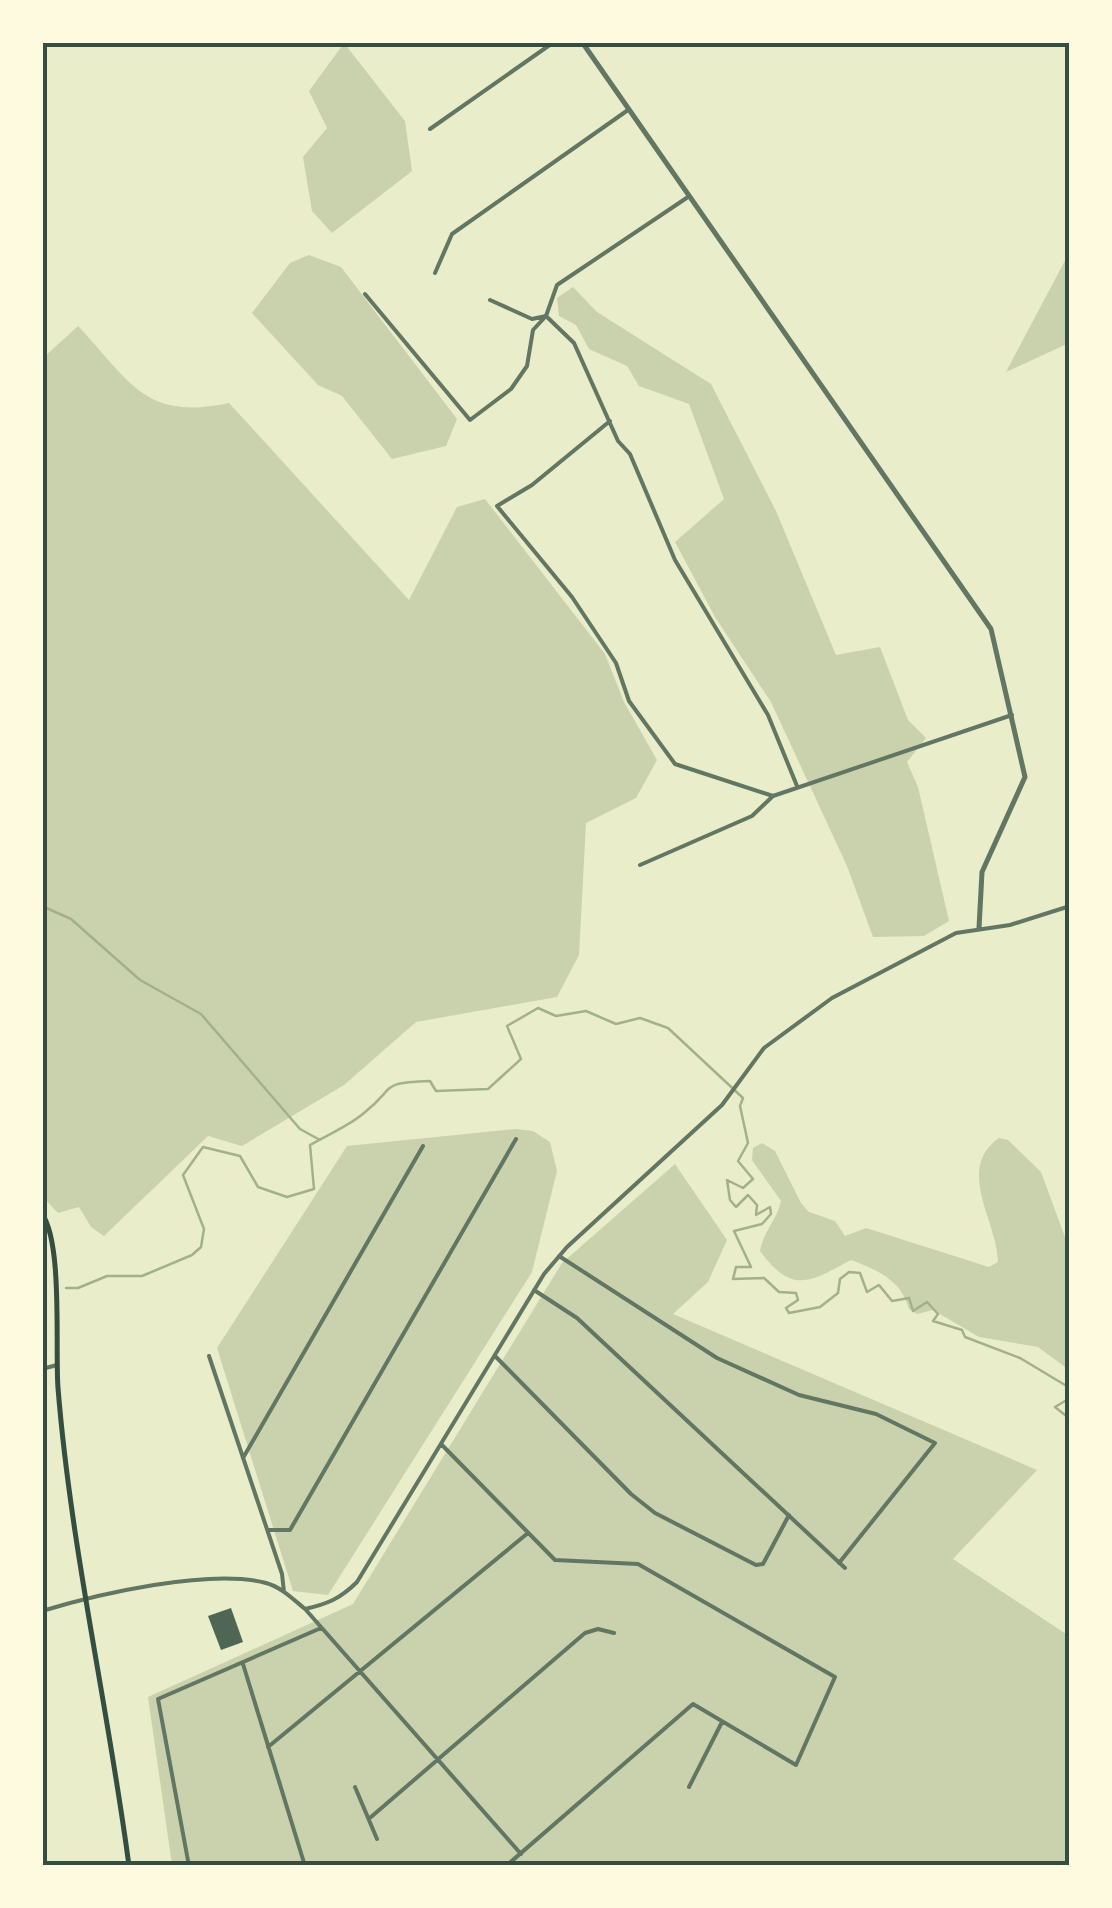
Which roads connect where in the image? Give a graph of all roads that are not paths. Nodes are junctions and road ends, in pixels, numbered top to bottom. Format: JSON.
{"nodes":[{"id":1,"x":554,"y":42,"type":"edge"},
{"id":2,"x":582,"y":42,"type":"edge"},
{"id":3,"x":628,"y":110,"type":"junction"},
{"id":4,"x":430,"y":129,"type":"dead end"},
{"id":5,"x":688,"y":197,"type":"junction"},
{"id":6,"x":435,"y":273,"type":"dead end"},
{"id":7,"x":365,"y":294,"type":"dead end"},
{"id":8,"x":490,"y":300,"type":"dead end"},
{"id":9,"x":546,"y":316,"type":"junction"},
{"id":10,"x":610,"y":421,"type":"junction"},
{"id":11,"x":1012,"y":715,"type":"junction"},
{"id":12,"x":798,"y":786,"type":"junction"},
{"id":13,"x":773,"y":796,"type":"junction"},
{"id":14,"x":640,"y":865,"type":"dead end"},
{"id":15,"x":1070,"y":906,"type":"edge"},
{"id":16,"x":979,"y":928,"type":"junction"},
{"id":17,"x":516,"y":1139,"type":"dead end"},
{"id":18,"x":423,"y":1146,"type":"dead end"},
{"id":19,"x":42,"y":1214,"type":"edge"},
{"id":20,"x":559,"y":1256,"type":"junction"},
{"id":21,"x":534,"y":1290,"type":"junction"},
{"id":22,"x":494,"y":1355,"type":"junction"},
{"id":23,"x":210,"y":1356,"type":"dead end"},
{"id":24,"x":57,"y":1365,"type":"junction"},
{"id":25,"x":42,"y":1368,"type":"edge"},
{"id":26,"x":440,"y":1444,"type":"junction"},
{"id":27,"x":244,"y":1458,"type":"junction"},
{"id":28,"x":789,"y":1516,"type":"junction"},
{"id":29,"x":268,"y":1530,"type":"junction"},
{"id":30,"x":528,"y":1533,"type":"junction"},
{"id":31,"x":839,"y":1563,"type":"junction"},
{"id":32,"x":845,"y":1568,"type":"dead end"},
{"id":33,"x":284,"y":1592,"type":"junction"},
{"id":34,"x":85,"y":1597,"type":"junction"},
{"id":35,"x":305,"y":1608,"type":"junction"},
{"id":36,"x":42,"y":1610,"type":"edge"},
{"id":37,"x":321,"y":1628,"type":"junction"},
{"id":38,"x":614,"y":1633,"type":"dead end"},
{"id":39,"x":243,"y":1664,"type":"junction"},
{"id":40,"x":362,"y":1672,"type":"junction"},
{"id":41,"x":722,"y":1722,"type":"junction"},
{"id":42,"x":268,"y":1747,"type":"junction"},
{"id":43,"x":439,"y":1763,"type":"junction"},
{"id":44,"x":355,"y":1786,"type":"dead end"},
{"id":45,"x":688,"y":1787,"type":"dead end"},
{"id":46,"x":371,"y":1817,"type":"junction"},
{"id":47,"x":378,"y":1839,"type":"dead end"},
{"id":48,"x":520,"y":1854,"type":"junction"},
{"id":49,"x":129,"y":1866,"type":"edge"},
{"id":50,"x":189,"y":1866,"type":"edge"},
{"id":51,"x":304,"y":1866,"type":"edge"},
{"id":52,"x":506,"y":1866,"type":"edge"}],
"edges":[{"from":1,"to":4,"type":"street"},
{"from":2,"to":3,"type":"street"},
{"from":3,"to":5,"type":"street"},
{"from":3,"to":6,"type":"street"},
{"from":5,"to":9,"type":"street"},
{"from":5,"to":11,"type":"street"},
{"from":7,"to":9,"type":"street"},
{"from":8,"to":9,"type":"street"},
{"from":9,"to":10,"type":"street"},
{"from":10,"to":12,"type":"street"},
{"from":10,"to":13,"type":"street"},
{"from":11,"to":12,"type":"street"},
{"from":11,"to":16,"type":"street"},
{"from":12,"to":13,"type":"street"},
{"from":13,"to":14,"type":"street"},
{"from":15,"to":16,"type":"street"},
{"from":16,"to":20,"type":"street"},
{"from":17,"to":29,"type":"street"},
{"from":18,"to":27,"type":"street"},
{"from":19,"to":24,"type":"main road"},
{"from":20,"to":21,"type":"street"},
{"from":20,"to":31,"type":"street"},
{"from":21,"to":22,"type":"street"},
{"from":21,"to":28,"type":"street"},
{"from":22,"to":26,"type":"street"},
{"from":22,"to":28,"type":"street"},
{"from":23,"to":27,"type":"street"},
{"from":24,"to":25,"type":"street"},
{"from":24,"to":34,"type":"main road"},
{"from":26,"to":30,"type":"street"},
{"from":26,"to":35,"type":"street"},
{"from":27,"to":29,"type":"street"},
{"from":28,"to":31,"type":"street"},
{"from":29,"to":33,"type":"street"},
{"from":30,"to":40,"type":"street"},
{"from":30,"to":41,"type":"street"},
{"from":31,"to":32,"type":"street"},
{"from":33,"to":34,"type":"street"},
{"from":33,"to":35,"type":"street"},
{"from":34,"to":36,"type":"street"},
{"from":34,"to":49,"type":"main road"},
{"from":35,"to":37,"type":"street"},
{"from":37,"to":39,"type":"street"},
{"from":37,"to":40,"type":"street"},
{"from":38,"to":43,"type":"street"},
{"from":39,"to":42,"type":"street"},
{"from":39,"to":50,"type":"street"},
{"from":40,"to":42,"type":"street"},
{"from":40,"to":43,"type":"street"},
{"from":41,"to":45,"type":"street"},
{"from":41,"to":48,"type":"street"},
{"from":42,"to":51,"type":"street"},
{"from":43,"to":46,"type":"street"},
{"from":43,"to":48,"type":"street"},
{"from":44,"to":46,"type":"street"},
{"from":46,"to":47,"type":"street"},
{"from":48,"to":52,"type":"street"}]}
